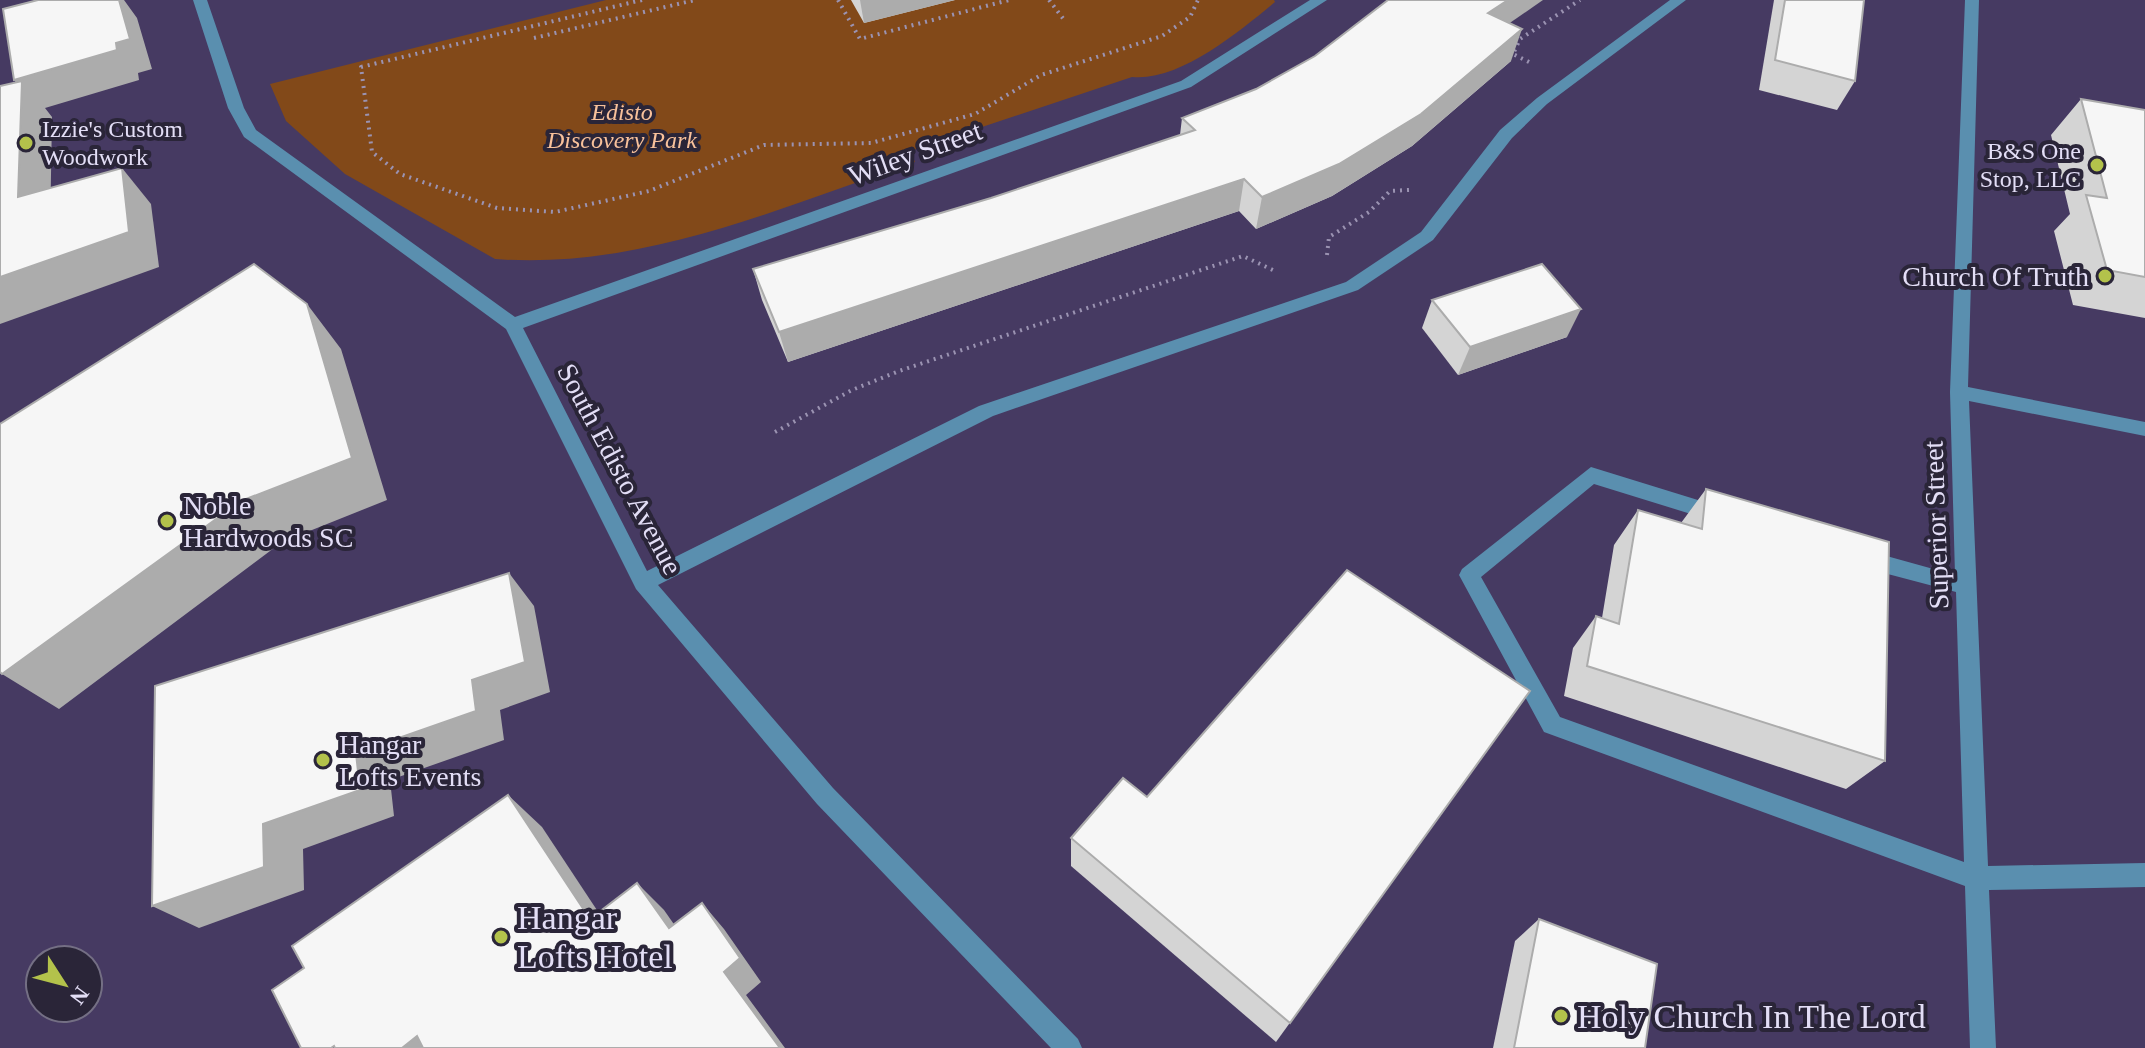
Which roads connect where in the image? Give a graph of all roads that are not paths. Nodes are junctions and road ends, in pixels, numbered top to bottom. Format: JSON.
{"nodes":[{"id":1,"x":200,"y":0,"type":"edge"},
{"id":2,"x":1320,"y":0,"type":"edge"},
{"id":3,"x":1679,"y":0,"type":"edge"},
{"id":4,"x":1972,"y":0,"type":"edge"},
{"id":5,"x":513,"y":325,"type":"junction"},
{"id":6,"x":1959,"y":392,"type":"junction"},
{"id":7,"x":2145,"y":429,"type":"edge"},
{"id":8,"x":1737,"y":520,"type":"edge"},
{"id":9,"x":1840,"y":551,"type":"edge"},
{"id":10,"x":643,"y":583,"type":"junction"},
{"id":11,"x":1965,"y":586,"type":"junction"},
{"id":12,"x":2145,"y":875,"type":"edge"},
{"id":13,"x":1976,"y":878,"type":"junction"},
{"id":14,"x":1069,"y":1048,"type":"edge"},
{"id":15,"x":1983,"y":1048,"type":"edge"}],
"edges":[{"from":1,"to":5,"type":"street","name":"South Edisto Avenue"},
{"from":2,"to":5,"type":"street","name":"Wiley Street"},
{"from":3,"to":10,"type":"street"},
{"from":4,"to":6,"type":"street","name":"Superior Street"},
{"from":5,"to":10,"type":"street","name":"South Edisto Avenue"},
{"from":6,"to":7,"type":"street"},
{"from":6,"to":11,"type":"street","name":"Superior Street"},
{"from":8,"to":13,"type":"street"},
{"from":9,"to":11,"type":"street"},
{"from":10,"to":14,"type":"street","name":"South Edisto Avenue"},
{"from":11,"to":13,"type":"street","name":"Superior Street"},
{"from":12,"to":13,"type":"street"},
{"from":13,"to":15,"type":"street","name":"Superior Street"}]}
